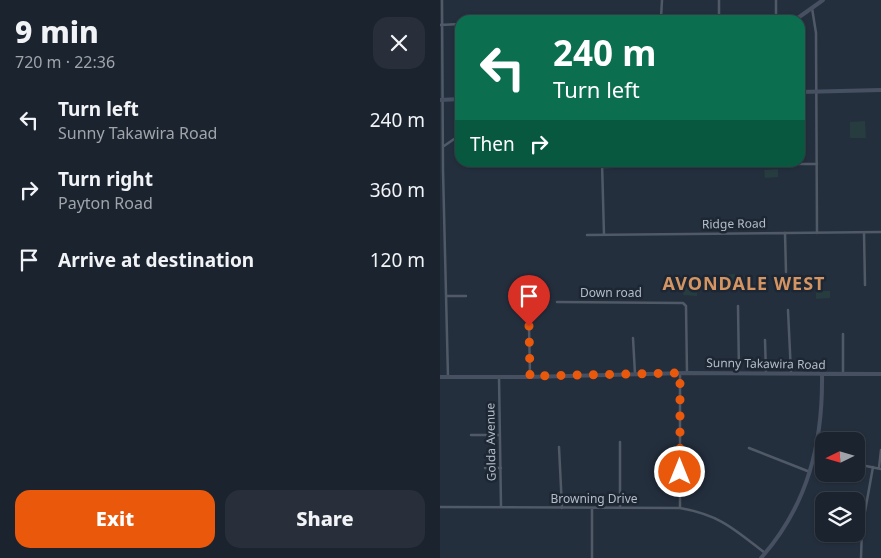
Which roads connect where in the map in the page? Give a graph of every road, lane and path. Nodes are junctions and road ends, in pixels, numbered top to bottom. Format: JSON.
{"nodes":[{"id":1,"x":442,"y":0,"type":"edge"},
{"id":2,"x":662,"y":0,"type":"edge"},
{"id":3,"x":719,"y":0,"type":"edge"},
{"id":4,"x":776,"y":0,"type":"edge"},
{"id":5,"x":823,"y":0,"type":"edge"},
{"id":6,"x":812,"y":8,"type":"junction"},
{"id":7,"x":661,"y":15,"type":"edge"},
{"id":8,"x":720,"y":15,"type":"edge"},
{"id":9,"x":776,"y":15,"type":"edge"},
{"id":10,"x":802,"y":15,"type":"edge"},
{"id":11,"x":455,"y":24,"type":"edge"},
{"id":12,"x":441,"y":25,"type":"edge"},
{"id":13,"x":881,"y":90,"type":"edge"},
{"id":14,"x":805,"y":92,"type":"edge"},
{"id":15,"x":816,"y":92,"type":"junction"},
{"id":16,"x":455,"y":99,"type":"edge"},
{"id":17,"x":442,"y":100,"type":"edge"},
{"id":18,"x":455,"y":138,"type":"edge"},
{"id":19,"x":444,"y":146,"type":"junction"},
{"id":20,"x":805,"y":164,"type":"edge"},
{"id":21,"x":817,"y":164,"type":"junction"},
{"id":22,"x":602,"y":167,"type":"edge"},
{"id":23,"x":442,"y":170,"type":"edge"},
{"id":24,"x":818,"y":232,"type":"junction"},
{"id":25,"x":881,"y":232,"type":"edge"},
{"id":26,"x":784,"y":233,"type":"junction"},
{"id":27,"x":864,"y":233,"type":"junction"},
{"id":28,"x":588,"y":235,"type":"dead end"},
{"id":29,"x":604,"y":235,"type":"junction"},
{"id":30,"x":786,"y":272,"type":"dead end"},
{"id":31,"x":865,"y":285,"type":"dead end"},
{"id":32,"x":446,"y":296,"type":"junction"},
{"id":33,"x":466,"y":296,"type":"dead end"},
{"id":34,"x":557,"y":302,"type":"dead end"},
{"id":35,"x":738,"y":306,"type":"dead end"},
{"id":36,"x":788,"y":310,"type":"dead end"},
{"id":37,"x":529,"y":326,"type":"dead end"},
{"id":38,"x":843,"y":334,"type":"dead end"},
{"id":39,"x":633,"y":338,"type":"dead end"},
{"id":40,"x":765,"y":340,"type":"dead end"},
{"id":41,"x":766,"y":372,"type":"junction"},
{"id":42,"x":680,"y":373,"type":"junction"},
{"id":43,"x":687,"y":373,"type":"junction"},
{"id":44,"x":739,"y":373,"type":"junction"},
{"id":45,"x":791,"y":373,"type":"junction"},
{"id":46,"x":635,"y":374,"type":"junction"},
{"id":47,"x":822,"y":374,"type":"junction"},
{"id":48,"x":844,"y":374,"type":"junction"},
{"id":49,"x":881,"y":374,"type":"edge"},
{"id":50,"x":440,"y":376,"type":"edge"},
{"id":51,"x":530,"y":376,"type":"junction"},
{"id":52,"x":448,"y":377,"type":"junction"},
{"id":53,"x":500,"y":377,"type":"junction"},
{"id":54,"x":471,"y":435,"type":"dead end"},
{"id":55,"x":500,"y":435,"type":"junction"},
{"id":56,"x":620,"y":442,"type":"dead end"},
{"id":57,"x":559,"y":447,"type":"dead end"},
{"id":58,"x":749,"y":448,"type":"dead end"},
{"id":59,"x":881,"y":450,"type":"edge"},
{"id":60,"x":814,"y":457,"type":"joint"},
{"id":61,"x":865,"y":466,"type":"edge"},
{"id":62,"x":873,"y":467,"type":"junction"},
{"id":63,"x":485,"y":468,"type":"dead end"},
{"id":64,"x":500,"y":468,"type":"junction"},
{"id":65,"x":880,"y":468,"type":"edge"},
{"id":66,"x":810,"y":472,"type":"junction"},
{"id":67,"x":440,"y":507,"type":"edge"},
{"id":68,"x":501,"y":507,"type":"junction"},
{"id":69,"x":620,"y":507,"type":"junction"},
{"id":70,"x":562,"y":508,"type":"junction"},
{"id":71,"x":592,"y":508,"type":"junction"},
{"id":72,"x":680,"y":508,"type":"junction"},
{"id":73,"x":765,"y":553,"type":"junction"},
{"id":74,"x":592,"y":558,"type":"edge"},
{"id":75,"x":761,"y":558,"type":"edge"},
{"id":76,"x":862,"y":558,"type":"edge"}],
"edges":[{"from":1,"to":12,"type":"street"},
{"from":2,"to":7,"type":"street"},
{"from":3,"to":8,"type":"street"},
{"from":4,"to":9,"type":"street"},
{"from":5,"to":6,"type":"main road"},
{"from":6,"to":10,"type":"main road"},
{"from":6,"to":15,"type":"street"},
{"from":11,"to":12,"type":"street"},
{"from":12,"to":17,"type":"street"},
{"from":13,"to":15,"type":"main road"},
{"from":14,"to":15,"type":"main road"},
{"from":15,"to":21,"type":"street"},
{"from":16,"to":17,"type":"main road"},
{"from":17,"to":19,"type":"street"},
{"from":18,"to":19,"type":"street"},
{"from":19,"to":23,"type":"street"},
{"from":20,"to":21,"type":"street"},
{"from":21,"to":24,"type":"street"},
{"from":22,"to":29,"type":"street"},
{"from":23,"to":32,"type":"street"},
{"from":24,"to":26,"type":"street","name":"Ridge Road"},
{"from":24,"to":27,"type":"street","name":"Ridge Road"},
{"from":25,"to":27,"type":"street","name":"Ridge Road"},
{"from":26,"to":29,"type":"street","name":"Ridge Road"},
{"from":26,"to":30,"type":"street"},
{"from":27,"to":31,"type":"street"},
{"from":28,"to":29,"type":"street","name":"Ridge Road"},
{"from":32,"to":33,"type":"street"},
{"from":32,"to":52,"type":"street"},
{"from":34,"to":43,"type":"street","name":"Down road"},
{"from":35,"to":44,"type":"street"},
{"from":36,"to":45,"type":"street"},
{"from":37,"to":51,"type":"street"},
{"from":38,"to":48,"type":"street"},
{"from":39,"to":46,"type":"street"},
{"from":40,"to":41,"type":"street"},
{"from":41,"to":44,"type":"main road","name":"Sunny Takawira Road"},
{"from":41,"to":45,"type":"main road","name":"Sunny Takawira Road"},
{"from":42,"to":43,"type":"main road","name":"Sunny Takawira Road"},
{"from":42,"to":46,"type":"main road","name":"Sunny Takawira Road"},
{"from":42,"to":72,"type":"street"},
{"from":43,"to":44,"type":"main road","name":"Sunny Takawira Road"},
{"from":45,"to":47,"type":"main road","name":"Sunny Takawira Road"},
{"from":46,"to":51,"type":"main road","name":"Sunny Takawira Road"},
{"from":47,"to":48,"type":"main road","name":"Sunny Takawira Road"},
{"from":47,"to":60,"type":"main road"},
{"from":48,"to":49,"type":"main road","name":"Sunny Takawira Road"},
{"from":50,"to":52,"type":"main road","name":"Sunny Takawira Road"},
{"from":51,"to":53,"type":"main road","name":"Sunny Takawira Road"},
{"from":52,"to":53,"type":"main road","name":"Sunny Takawira Road"},
{"from":53,"to":55,"type":"street","name":"Golda Avenue"},
{"from":54,"to":55,"type":"street"},
{"from":55,"to":64,"type":"street","name":"Golda Avenue"},
{"from":56,"to":69,"type":"street"},
{"from":57,"to":70,"type":"street"},
{"from":58,"to":66,"type":"street"},
{"from":59,"to":65,"type":"street"},
{"from":60,"to":66,"type":"main road"},
{"from":61,"to":62,"type":"street"},
{"from":62,"to":65,"type":"street"},
{"from":62,"to":76,"type":"street"},
{"from":63,"to":64,"type":"street"},
{"from":64,"to":68,"type":"street","name":"Golda Avenue"},
{"from":66,"to":73,"type":"main road"},
{"from":67,"to":68,"type":"street","name":"Browning Drive"},
{"from":68,"to":70,"type":"street","name":"Browning Drive"},
{"from":69,"to":71,"type":"street","name":"Browning Drive"},
{"from":69,"to":72,"type":"street","name":"Browning Drive"},
{"from":70,"to":71,"type":"street","name":"Browning Drive"},
{"from":71,"to":74,"type":"street"},
{"from":72,"to":73,"type":"street","name":"Browning Drive"},
{"from":73,"to":75,"type":"main road"}]}
